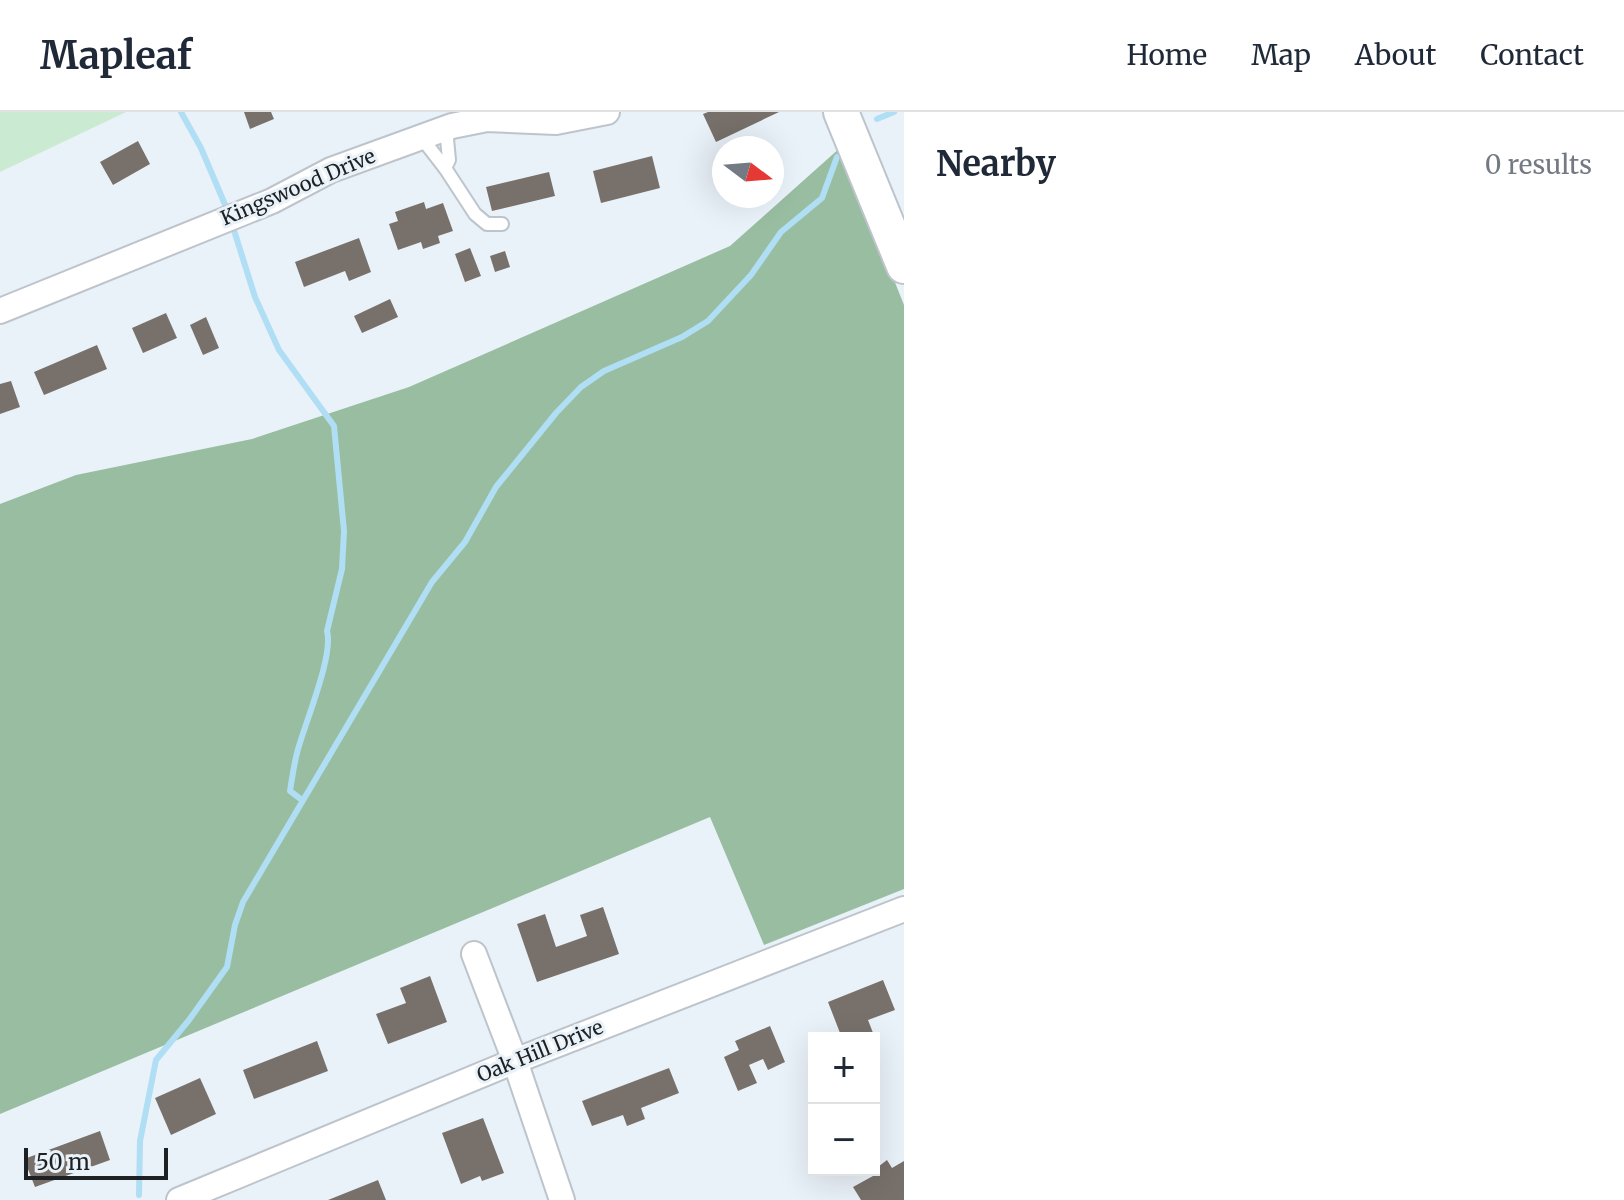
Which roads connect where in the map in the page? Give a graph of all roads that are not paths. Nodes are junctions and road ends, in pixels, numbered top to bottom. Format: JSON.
{"nodes":[{"id":1,"x":607,"y":112,"type":"edge"},
{"id":2,"x":841,"y":112,"type":"edge"},
{"id":3,"x":446,"y":128,"type":"junction"},
{"id":4,"x":421,"y":137,"type":"junction"},
{"id":5,"x":445,"y":168,"type":"junction"},
{"id":6,"x":502,"y":224,"type":"dead end"},
{"id":7,"x":904,"y":266,"type":"edge"},
{"id":8,"x":0,"y":311,"type":"edge"},
{"id":9,"x":904,"y":909,"type":"edge"},
{"id":10,"x":474,"y":954,"type":"dead end"},
{"id":11,"x":515,"y":1061,"type":"junction"},
{"id":12,"x":179,"y":1200,"type":"edge"},
{"id":13,"x":562,"y":1200,"type":"edge"}],
"edges":[{"from":1,"to":3,"type":"street","name":"Kingswood Drive"},
{"from":2,"to":7,"type":"main road"},
{"from":3,"to":4,"type":"street","name":"Kingswood Drive"},
{"from":3,"to":5,"type":"lane"},
{"from":4,"to":5,"type":"lane"},
{"from":4,"to":8,"type":"street","name":"Kingswood Drive"},
{"from":5,"to":6,"type":"lane"},
{"from":9,"to":11,"type":"street","name":"Oak Hill Drive"},
{"from":10,"to":11,"type":"street"},
{"from":11,"to":12,"type":"street","name":"Oak Hill Drive"},
{"from":11,"to":13,"type":"street"}]}
